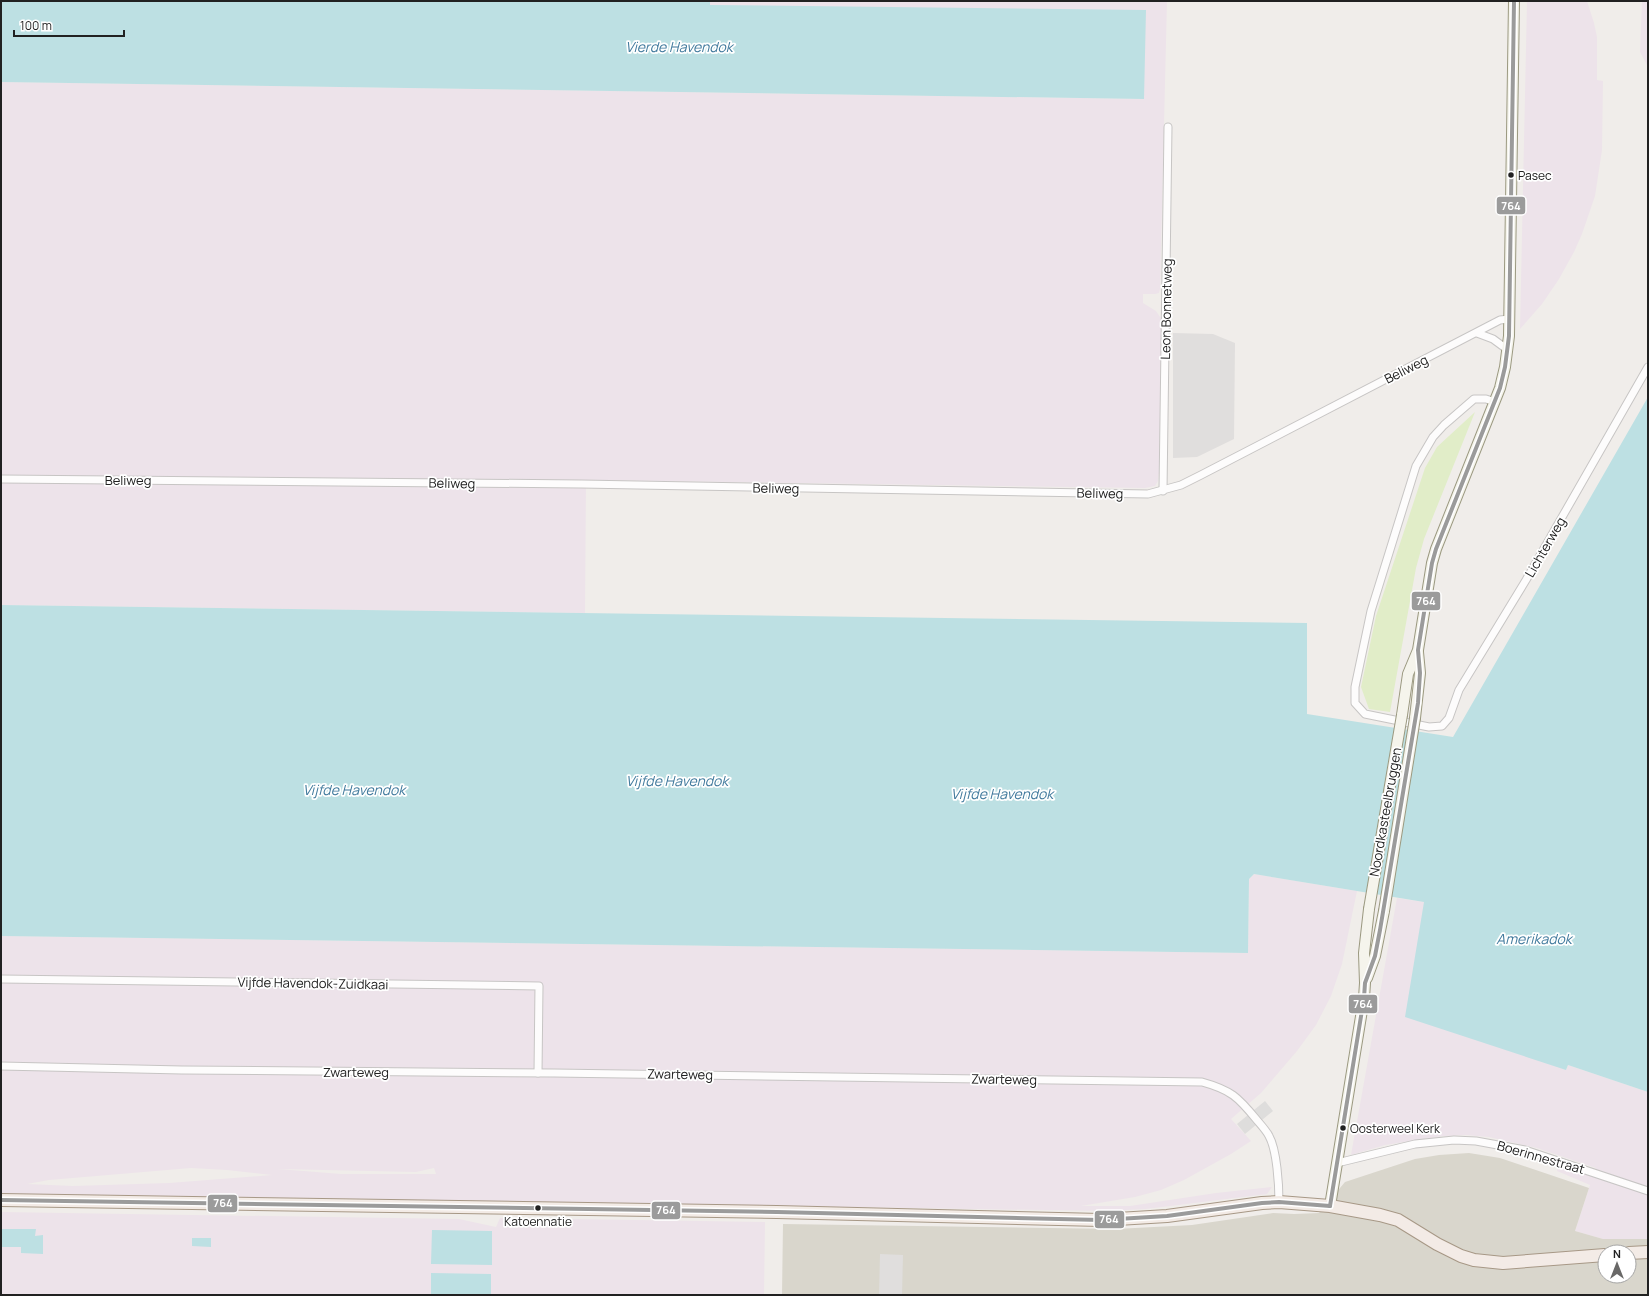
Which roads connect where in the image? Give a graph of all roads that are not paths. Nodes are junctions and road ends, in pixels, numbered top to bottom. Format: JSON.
{"nodes":[{"id":1,"x":1514,"y":1,"type":"edge"},
{"id":2,"x":1168,"y":127,"type":"dead end"},
{"id":3,"x":1509,"y":319,"type":"junction"},
{"id":4,"x":1477,"y":333,"type":"junction"},
{"id":5,"x":1508,"y":350,"type":"junction"},
{"id":6,"x":1648,"y":367,"type":"edge"},
{"id":7,"x":1495,"y":402,"type":"junction"},
{"id":8,"x":1,"y":479,"type":"edge"},
{"id":9,"x":1163,"y":491,"type":"junction"},
{"id":10,"x":1418,"y":650,"type":"junction"},
{"id":11,"x":1,"y":979,"type":"edge"},
{"id":12,"x":1365,"y":983,"type":"junction"},
{"id":13,"x":1,"y":1066,"type":"edge"},
{"id":14,"x":538,"y":1073,"type":"junction"},
{"id":15,"x":1337,"y":1162,"type":"junction"},
{"id":16,"x":1648,"y":1191,"type":"edge"},
{"id":17,"x":1,"y":1200,"type":"edge"},
{"id":18,"x":1279,"y":1202,"type":"junction"},
{"id":19,"x":1330,"y":1206,"type":"junction"},
{"id":20,"x":1648,"y":1252,"type":"edge"},
{"id":21,"x":1637,"y":1253,"type":"edge"},
{"id":22,"x":1597,"y":1256,"type":"edge"}],
"edges":[{"from":1,"to":3,"type":"main road"},
{"from":2,"to":9,"type":"street","name":"Leon Bonnetweg"},
{"from":3,"to":4,"type":"street","name":"Beliweg"},
{"from":3,"to":5,"type":"main road"},
{"from":4,"to":5,"type":"street"},
{"from":4,"to":9,"type":"street","name":"Beliweg"},
{"from":5,"to":7,"type":"main road"},
{"from":6,"to":7,"type":"street","name":"Lichterweg"},
{"from":7,"to":10,"type":"main road"},
{"from":8,"to":9,"type":"street","name":"Beliweg"},
{"from":10,"to":12,"type":"main road","name":"Noordkasteelbruggen","bridge":true},
{"from":10,"to":12,"type":"main road","name":"Noordkasteelbruggen","bridge":true},
{"from":11,"to":14,"type":"street","name":"Vijfde Havendok-Zuidkaai"},
{"from":12,"to":15,"type":"main road"},
{"from":13,"to":14,"type":"street","name":"Zwarteweg"},
{"from":14,"to":18,"type":"street","name":"Zwarteweg"},
{"from":15,"to":16,"type":"street","name":"Boerinnestraat"},
{"from":15,"to":19,"type":"main road"},
{"from":17,"to":18,"type":"main road"},
{"from":18,"to":19,"type":"main road"},
{"from":19,"to":22,"type":"main road"},
{"from":20,"to":21,"type":"main road"}]}
